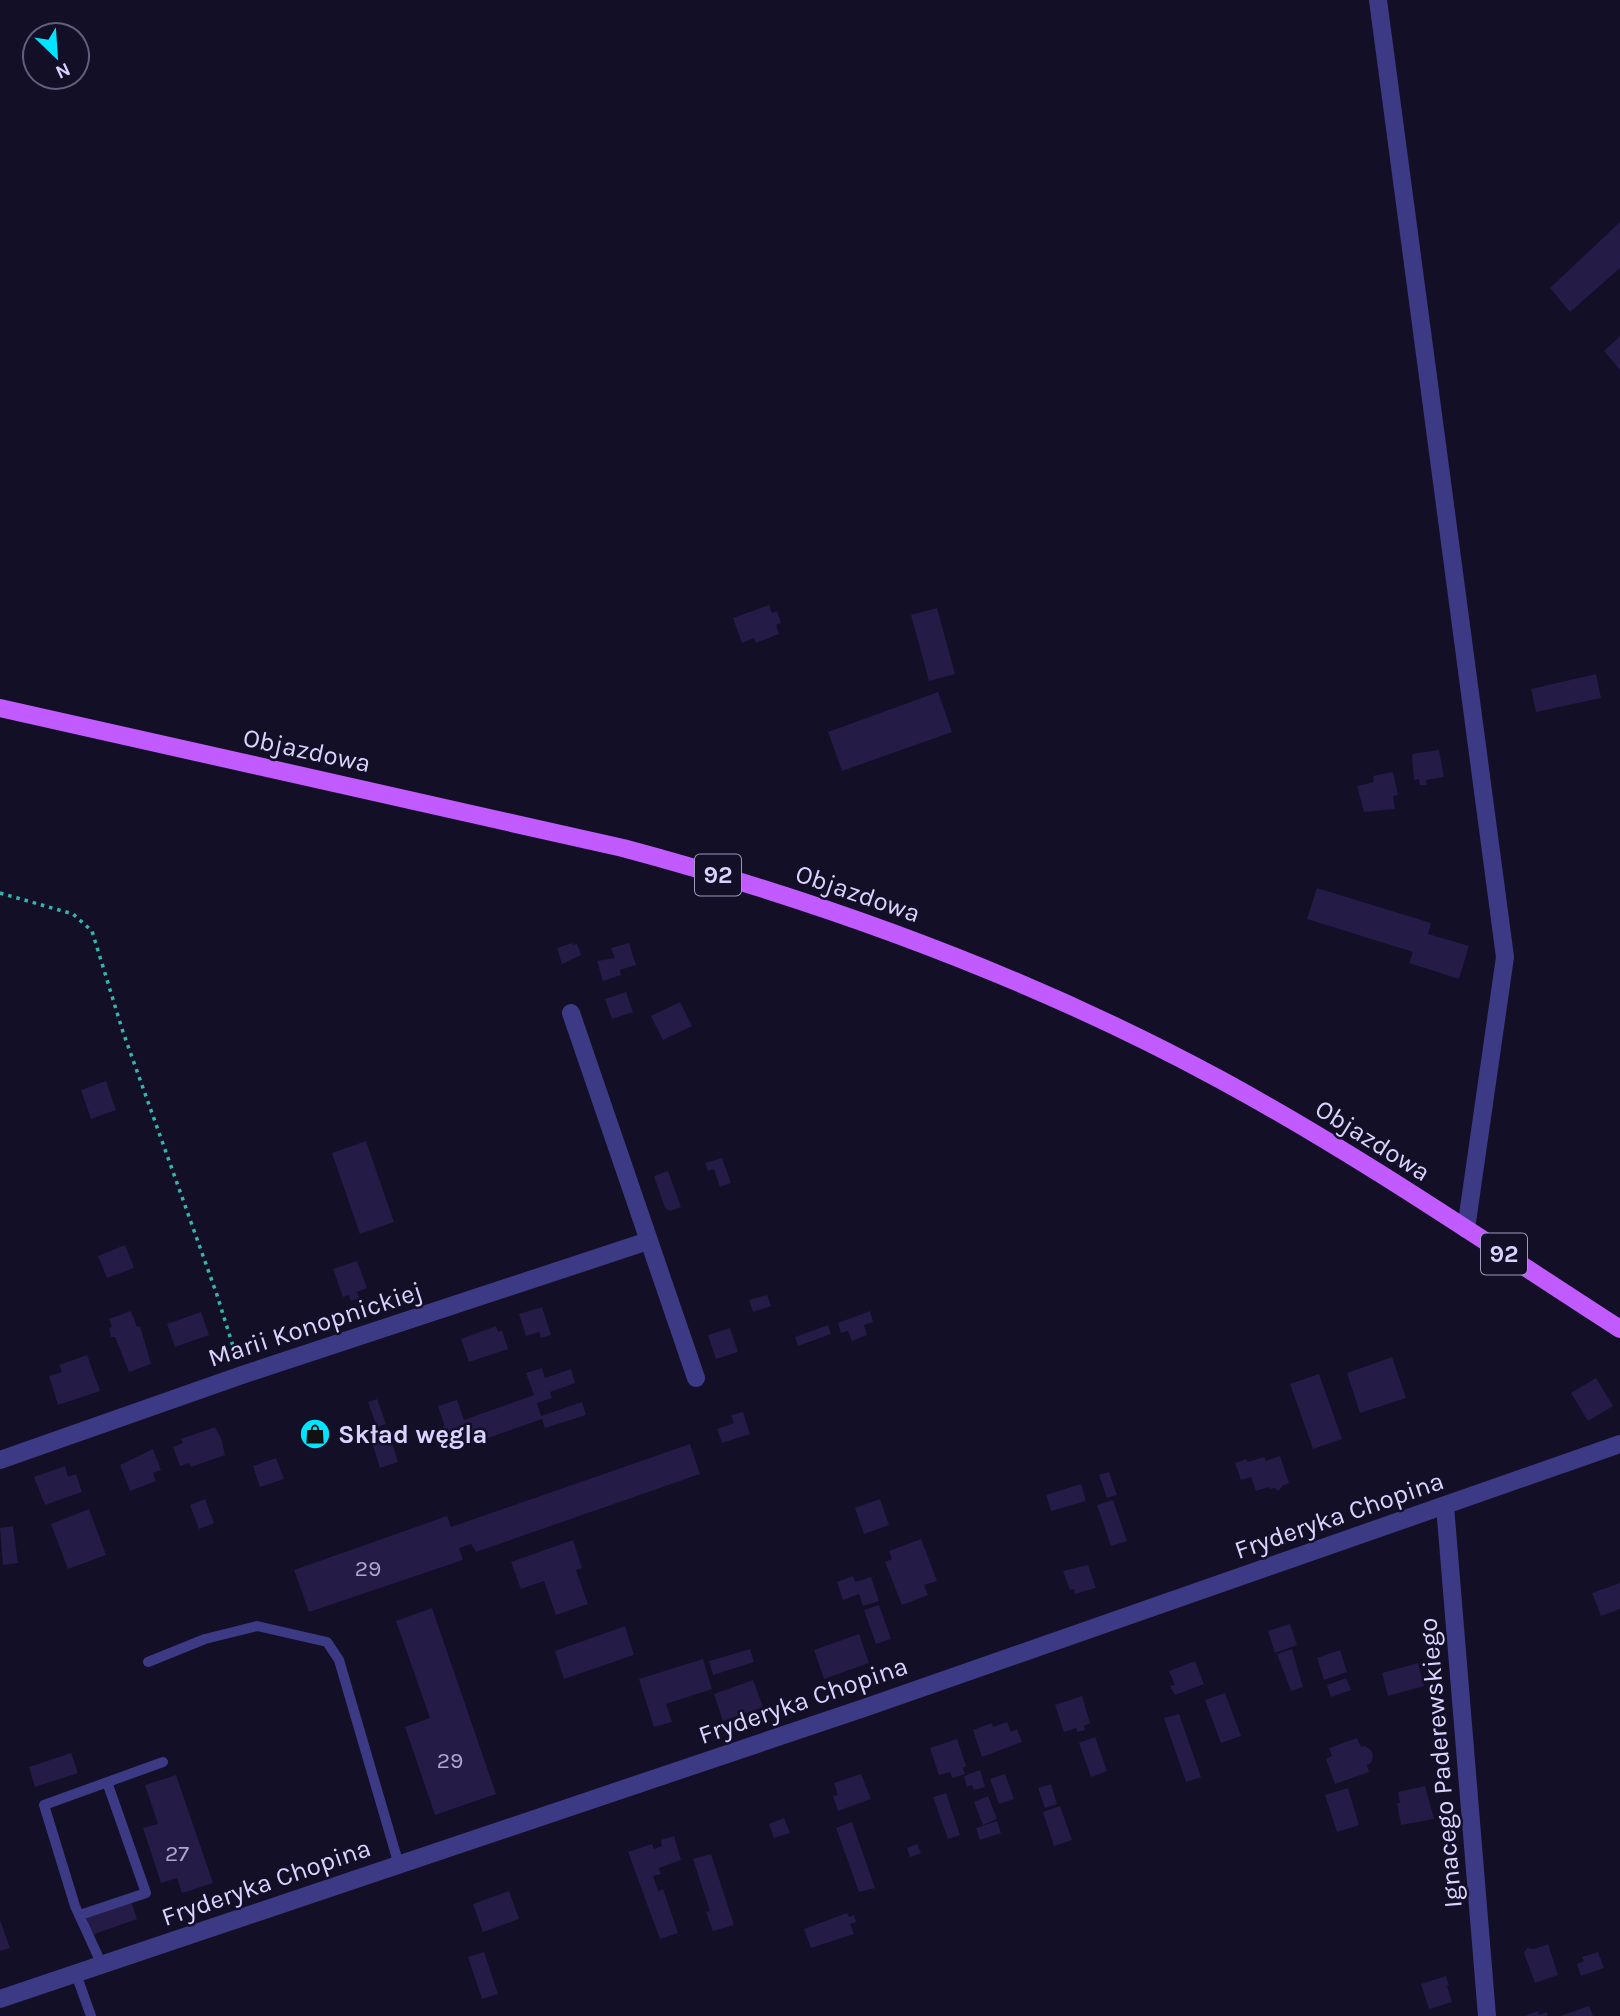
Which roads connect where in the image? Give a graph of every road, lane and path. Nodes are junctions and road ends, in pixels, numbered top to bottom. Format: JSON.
{"nodes":[{"id":1,"x":1378,"y":0,"type":"edge"},
{"id":2,"x":0,"y":708,"type":"edge"},
{"id":3,"x":0,"y":893,"type":"edge"},
{"id":4,"x":571,"y":1013,"type":"dead end"},
{"id":5,"x":1466,"y":1229,"type":"junction"},
{"id":6,"x":648,"y":1241,"type":"junction"},
{"id":7,"x":1620,"y":1329,"type":"edge"},
{"id":8,"x":242,"y":1375,"type":"junction"},
{"id":9,"x":696,"y":1378,"type":"dead end"},
{"id":10,"x":1620,"y":1444,"type":"edge"},
{"id":11,"x":0,"y":1460,"type":"edge"},
{"id":12,"x":1446,"y":1506,"type":"junction"},
{"id":13,"x":148,"y":1662,"type":"dead end"},
{"id":14,"x":163,"y":1762,"type":"dead end"},
{"id":15,"x":107,"y":1782,"type":"junction"},
{"id":16,"x":398,"y":1865,"type":"junction"},
{"id":17,"x":79,"y":1915,"type":"junction"},
{"id":18,"x":102,"y":1965,"type":"junction"},
{"id":19,"x":76,"y":1974,"type":"junction"},
{"id":20,"x":0,"y":1999,"type":"edge"},
{"id":21,"x":90,"y":2016,"type":"edge"},
{"id":22,"x":1487,"y":2016,"type":"edge"}],
"edges":[{"from":1,"to":5,"type":"street"},
{"from":2,"to":5,"type":"main road","name":"Objazdowa","number":"92"},
{"from":3,"to":8,"type":"path"},
{"from":4,"to":6,"type":"street"},
{"from":5,"to":7,"type":"main road","name":"Objazdowa","number":"92"},
{"from":6,"to":8,"type":"street","name":"Marii Konopnickiej"},
{"from":6,"to":9,"type":"street"},
{"from":8,"to":11,"type":"street","name":"Marii Konopnickiej"},
{"from":10,"to":12,"type":"street","name":"Fryderyka Chopina"},
{"from":12,"to":16,"type":"street","name":"Fryderyka Chopina"},
{"from":12,"to":22,"type":"street","name":"Ignacego Paderewskiego"},
{"from":13,"to":16,"type":"lane"},
{"from":14,"to":15,"type":"lane"},
{"from":15,"to":17,"type":"lane"},
{"from":15,"to":17,"type":"lane"},
{"from":16,"to":18,"type":"street","name":"Fryderyka Chopina"},
{"from":17,"to":18,"type":"lane"},
{"from":18,"to":19,"type":"street","name":"Fryderyka Chopina"},
{"from":19,"to":20,"type":"street","name":"Fryderyka Chopina"},
{"from":19,"to":21,"type":"lane"}]}
